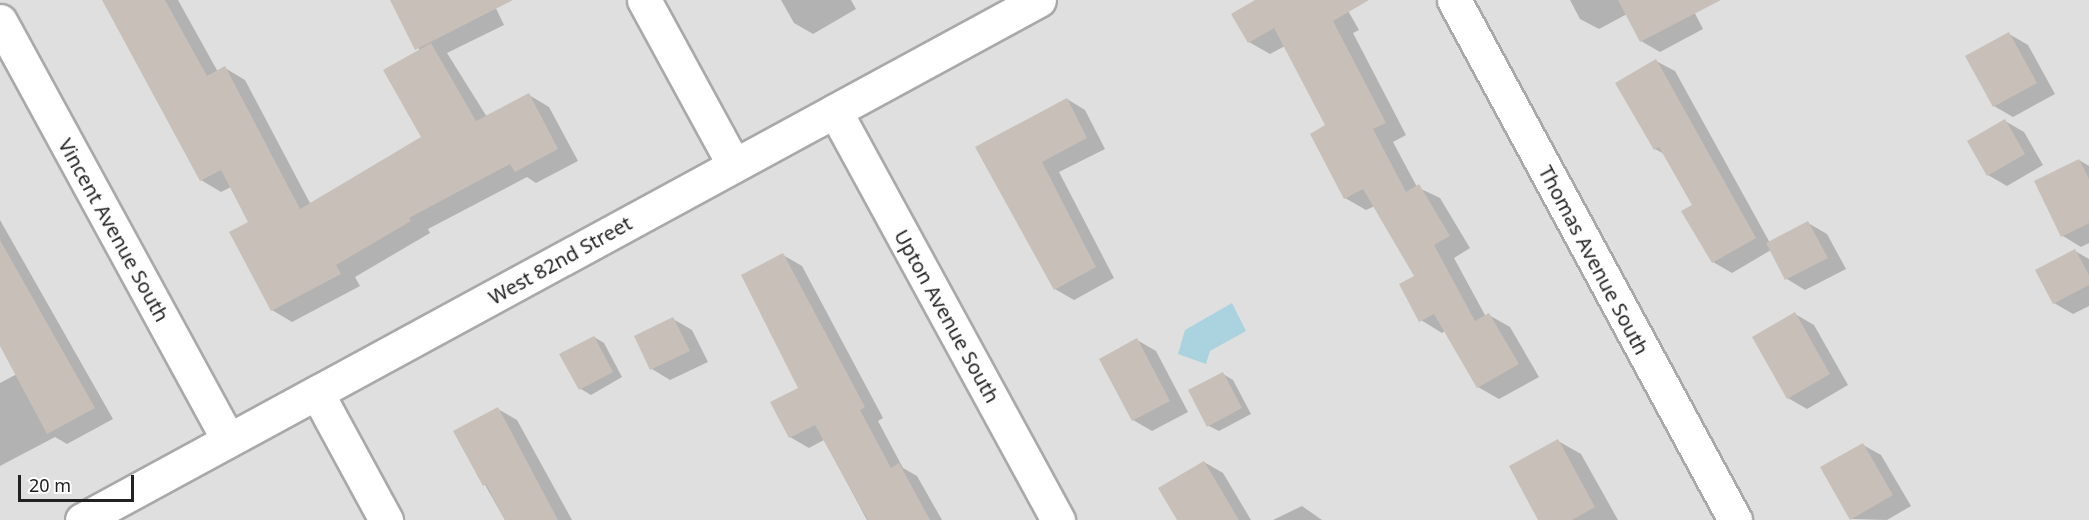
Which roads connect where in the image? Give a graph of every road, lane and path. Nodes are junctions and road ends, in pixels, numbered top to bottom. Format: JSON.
{"nodes":[{"id":1,"x":644,"y":0,"type":"edge"},
{"id":2,"x":1039,"y":0,"type":"edge"},
{"id":3,"x":1454,"y":0,"type":"edge"},
{"id":4,"x":0,"y":21,"type":"edge"},
{"id":5,"x":835,"y":111,"type":"junction"},
{"id":6,"x":734,"y":165,"type":"junction"},
{"id":7,"x":317,"y":393,"type":"junction"},
{"id":8,"x":228,"y":440,"type":"junction"},
{"id":9,"x":82,"y":520,"type":"edge"},
{"id":10,"x":386,"y":520,"type":"edge"},
{"id":11,"x":1058,"y":520,"type":"edge"},
{"id":12,"x":1735,"y":520,"type":"edge"}],
"edges":[{"from":1,"to":6,"type":"street"},
{"from":2,"to":5,"type":"street","name":"West 82nd Street"},
{"from":3,"to":12,"type":"street","name":"Thomas Avenue South"},
{"from":4,"to":8,"type":"street","name":"Vincent Avenue South"},
{"from":5,"to":6,"type":"street","name":"West 82nd Street"},
{"from":5,"to":11,"type":"street","name":"Upton Avenue South"},
{"from":6,"to":7,"type":"street","name":"West 82nd Street"},
{"from":7,"to":8,"type":"street","name":"West 82nd Street"},
{"from":7,"to":10,"type":"street"},
{"from":8,"to":9,"type":"street","name":"West 82nd Street"}]}
